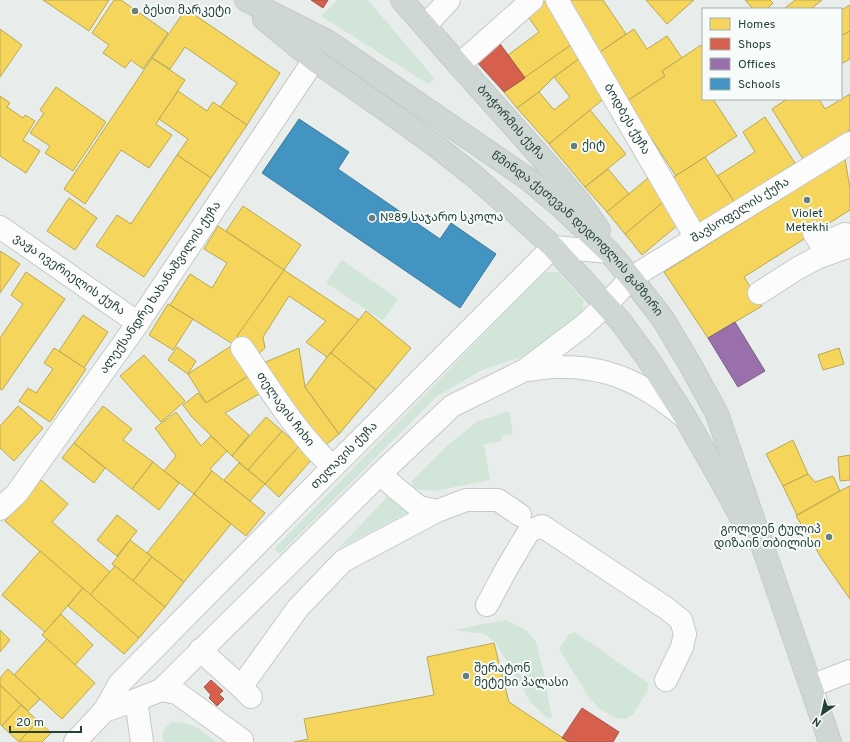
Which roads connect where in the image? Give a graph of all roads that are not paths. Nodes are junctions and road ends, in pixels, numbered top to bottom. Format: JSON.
{"nodes":[{"id":1,"x":242,"y":0,"type":"edge"},
{"id":2,"x":246,"y":0,"type":"edge"},
{"id":3,"x":402,"y":0,"type":"edge"},
{"id":4,"x":449,"y":0,"type":"edge"},
{"id":5,"x":532,"y":0,"type":"edge"},
{"id":6,"x":557,"y":0,"type":"edge"},
{"id":7,"x":425,"y":26,"type":"junction"},
{"id":8,"x":314,"y":60,"type":"junction"},
{"id":9,"x":459,"y":66,"type":"junction"},
{"id":10,"x":850,"y":143,"type":"edge"},
{"id":11,"x":0,"y":227,"type":"edge"},
{"id":12,"x":850,"y":232,"type":"edge"},
{"id":13,"x":814,"y":233,"type":"dead end"},
{"id":14,"x":696,"y":238,"type":"junction"},
{"id":15,"x":850,"y":246,"type":"edge"},
{"id":16,"x":552,"y":247,"type":"junction"},
{"id":17,"x":609,"y":252,"type":"junction"},
{"id":18,"x":631,"y":278,"type":"junction"},
{"id":19,"x":759,"y":293,"type":"dead end"},
{"id":20,"x":606,"y":305,"type":"junction"},
{"id":21,"x":138,"y":323,"type":"junction"},
{"id":22,"x":242,"y":348,"type":"dead end"},
{"id":23,"x":525,"y":370,"type":"junction"},
{"id":24,"x":685,"y":417,"type":"junction"},
{"id":25,"x":333,"y":467,"type":"junction"},
{"id":26,"x":380,"y":474,"type":"junction"},
{"id":27,"x":0,"y":509,"type":"edge"},
{"id":28,"x":437,"y":511,"type":"junction"},
{"id":29,"x":520,"y":516,"type":"dead end"},
{"id":30,"x":775,"y":580,"type":"junction"},
{"id":31,"x":487,"y":605,"type":"dead end"},
{"id":32,"x":200,"y":650,"type":"junction"},
{"id":33,"x":850,"y":671,"type":"edge"},
{"id":34,"x":666,"y":680,"type":"dead end"},
{"id":35,"x":811,"y":686,"type":"junction"},
{"id":36,"x":161,"y":690,"type":"junction"},
{"id":37,"x":136,"y":700,"type":"junction"},
{"id":38,"x":104,"y":711,"type":"junction"},
{"id":39,"x":242,"y":740,"type":"dead end"},
{"id":40,"x":75,"y":742,"type":"edge"},
{"id":41,"x":142,"y":742,"type":"edge"},
{"id":42,"x":830,"y":742,"type":"edge"}],
"edges":[{"from":1,"to":8,"type":"main road","name":"წმინდა ქეთევან დედოფლის გამზირი"},
{"from":2,"to":17,"type":"main road","name":"წმინდა ქეთევან დედოფლის გამზირი"},
{"from":3,"to":7,"type":"main road","name":"ბოჭორმის ქუჩა"},
{"from":4,"to":7,"type":"street"},
{"from":5,"to":9,"type":"street"},
{"from":6,"to":14,"type":"street","name":"ბოდბეს ქუჩა"},
{"from":7,"to":9,"type":"main road","name":"ბოჭორმის ქუჩა"},
{"from":8,"to":16,"type":"main road","name":"წმინდა ქეთევან დედოფლის გამზირი"},
{"from":8,"to":21,"type":"street","name":"ალექსანდრე ხახანაშვილის ქუჩა"},
{"from":9,"to":17,"type":"main road","name":"ბოჭორმის ქუჩა"},
{"from":10,"to":14,"type":"street","name":"შავსოფელის ქუჩა"},
{"from":11,"to":21,"type":"street","name":"ვაჟა ივერიელის ქუჩა"},
{"from":12,"to":13,"type":"street"},
{"from":14,"to":18,"type":"street","name":"შავსოფელის ქუჩა"},
{"from":15,"to":19,"type":"street"},
{"from":16,"to":17,"type":"street"},
{"from":16,"to":20,"type":"main road","name":"წმინდა ქეთევან დედოფლის გამზირი"},
{"from":16,"to":25,"type":"street","name":"თელავის ქუჩა"},
{"from":17,"to":18,"type":"main road","name":"წმინდა ქეთევან დედოფლის გამზირი"},
{"from":18,"to":20,"type":"street","name":"თელავის ქუჩა"},
{"from":18,"to":30,"type":"main road","name":"წმინდა ქეთევან დედოფლის გამზირი"},
{"from":20,"to":23,"type":"street","name":"თელავის ქუჩა"},
{"from":20,"to":24,"type":"main road","name":"წმინდა ქეთევან დედოფლის გამზირი"},
{"from":21,"to":27,"type":"street","name":"ალექსანდრე ხახანაშვილის ქუჩა"},
{"from":22,"to":25,"type":"street","name":"თელავის ჩიხი"},
{"from":23,"to":24,"type":"street","name":"თელავის ქუჩა"},
{"from":23,"to":26,"type":"street","name":"თელავის ქუჩა"},
{"from":24,"to":30,"type":"main road","name":"წმინდა ქეთევან დედოფლის გამზირი"},
{"from":25,"to":38,"type":"street","name":"თელავის ქუჩა"},
{"from":26,"to":28,"type":"street"},
{"from":26,"to":32,"type":"street","name":"თელავის ქუჩა"},
{"from":28,"to":29,"type":"street"},
{"from":28,"to":32,"type":"street"},
{"from":30,"to":35,"type":"main road","name":"წმინდა ქეთევან დედოფლის გამზირი"},
{"from":31,"to":34,"type":"street"},
{"from":32,"to":36,"type":"street","name":"თელავის ქუჩა"},
{"from":33,"to":35,"type":"street"},
{"from":35,"to":42,"type":"main road","name":"წმინდა ქეთევან დედოფლის გამზირი"},
{"from":36,"to":37,"type":"street","name":"თელავის ქუჩა"},
{"from":36,"to":39,"type":"street"},
{"from":37,"to":38,"type":"street","name":"თელავის ქუჩა"},
{"from":37,"to":41,"type":"street"},
{"from":38,"to":40,"type":"street","name":"თელავის ქუჩა"}]}
